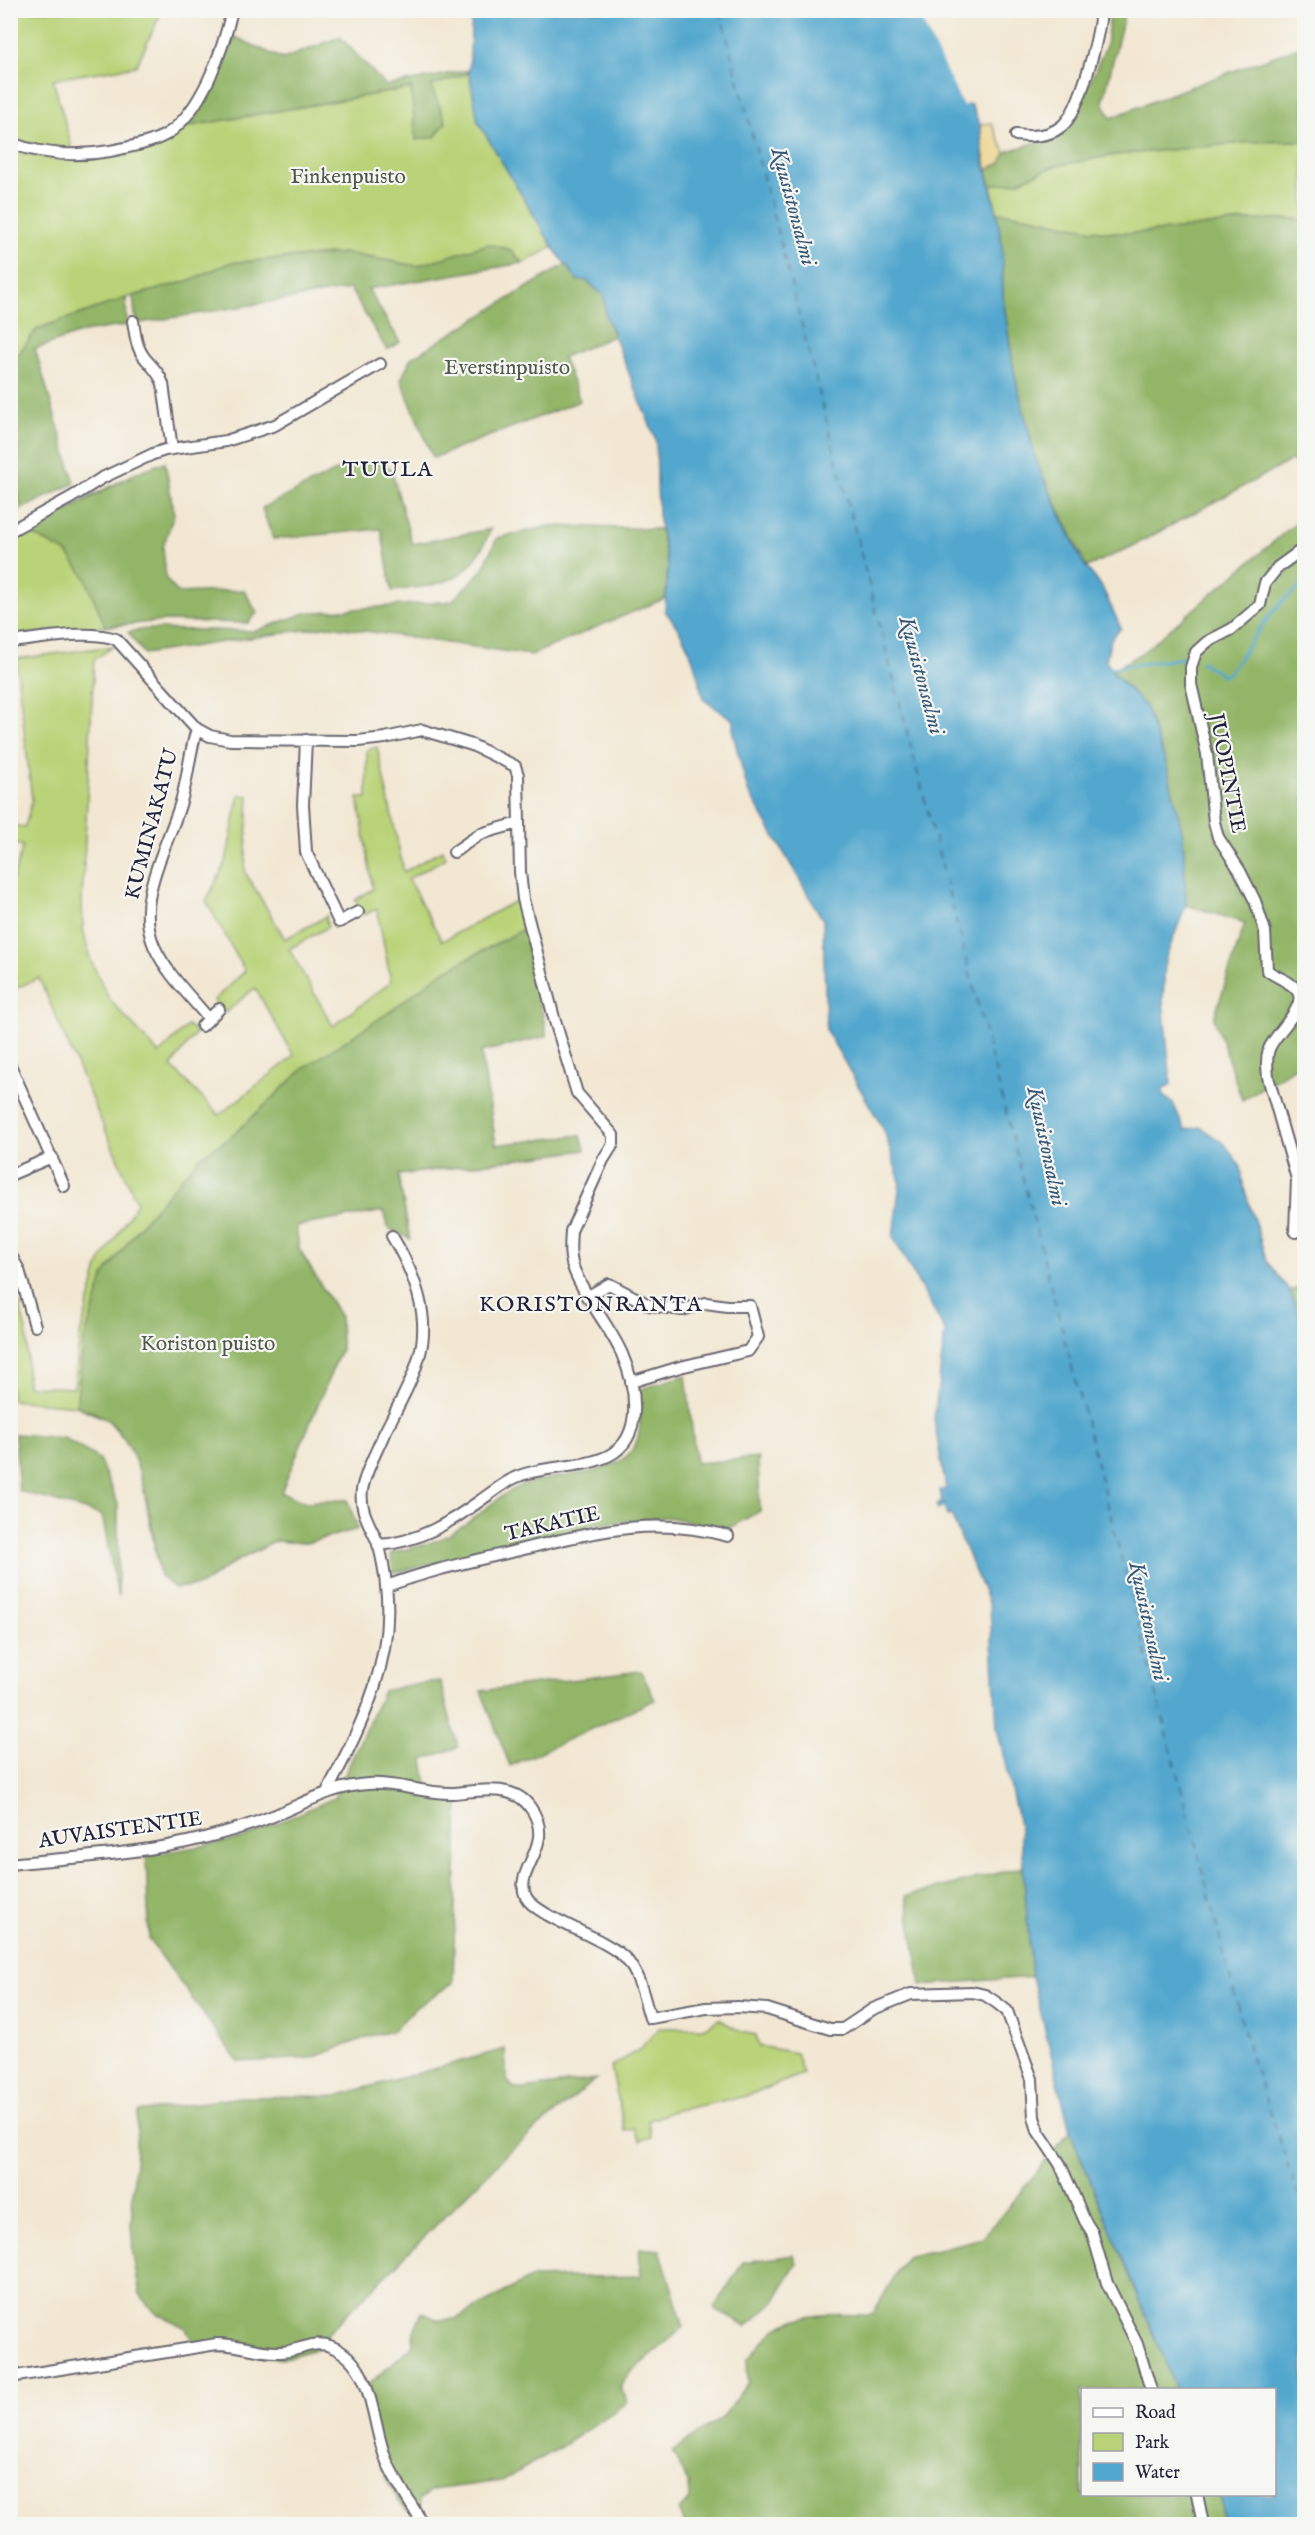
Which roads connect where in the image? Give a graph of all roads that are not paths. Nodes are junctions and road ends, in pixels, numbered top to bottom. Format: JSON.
{"nodes":[{"id":1,"x":232,"y":10,"type":"edge"},
{"id":2,"x":1101,"y":10,"type":"edge"},
{"id":3,"x":1016,"y":135,"type":"dead end"},
{"id":4,"x":10,"y":144,"type":"edge"},
{"id":5,"x":133,"y":321,"type":"dead end"},
{"id":6,"x":380,"y":364,"type":"dead end"},
{"id":7,"x":172,"y":449,"type":"junction"},
{"id":8,"x":10,"y":531,"type":"edge"},
{"id":9,"x":1305,"y":548,"type":"edge"},
{"id":10,"x":10,"y":642,"type":"edge"},
{"id":11,"x":197,"y":729,"type":"junction"},
{"id":12,"x":306,"y":740,"type":"junction"},
{"id":13,"x":519,"y":823,"type":"junction"},
{"id":14,"x":454,"y":852,"type":"dead end"},
{"id":15,"x":358,"y":912,"type":"dead end"},
{"id":16,"x":219,"y":1009,"type":"dead end"},
{"id":17,"x":10,"y":1065,"type":"edge"},
{"id":18,"x":52,"y":1156,"type":"junction"},
{"id":19,"x":10,"y":1175,"type":"edge"},
{"id":20,"x":64,"y":1186,"type":"dead end"},
{"id":21,"x":1295,"y":1232,"type":"dead end"},
{"id":22,"x":392,"y":1236,"type":"dead end"},
{"id":23,"x":10,"y":1254,"type":"edge"},
{"id":24,"x":587,"y":1297,"type":"junction"},
{"id":25,"x":35,"y":1326,"type":"dead end"},
{"id":26,"x":631,"y":1382,"type":"junction"},
{"id":27,"x":728,"y":1536,"type":"dead end"},
{"id":28,"x":378,"y":1545,"type":"junction"},
{"id":29,"x":387,"y":1586,"type":"junction"},
{"id":30,"x":327,"y":1792,"type":"junction"},
{"id":31,"x":10,"y":1864,"type":"edge"},
{"id":32,"x":10,"y":2377,"type":"edge"},
{"id":33,"x":1150,"y":2388,"type":"edge"},
{"id":34,"x":1197,"y":2496,"type":"edge"},
{"id":35,"x":423,"y":2524,"type":"edge"},
{"id":36,"x":1203,"y":2524,"type":"edge"}],
"edges":[{"from":1,"to":4,"type":"street"},
{"from":2,"to":3,"type":"street"},
{"from":5,"to":7,"type":"street"},
{"from":6,"to":7,"type":"street"},
{"from":7,"to":8,"type":"street"},
{"from":9,"to":21,"type":"street","name":"JUOPINTIE"},
{"from":10,"to":11,"type":"street"},
{"from":11,"to":12,"type":"street"},
{"from":11,"to":16,"type":"street","name":"KUMINAKATU"},
{"from":12,"to":13,"type":"street"},
{"from":12,"to":15,"type":"street"},
{"from":13,"to":14,"type":"street"},
{"from":13,"to":24,"type":"street"},
{"from":17,"to":18,"type":"street"},
{"from":18,"to":19,"type":"street"},
{"from":18,"to":20,"type":"street"},
{"from":22,"to":28,"type":"street"},
{"from":23,"to":25,"type":"street"},
{"from":24,"to":26,"type":"street"},
{"from":24,"to":26,"type":"street"},
{"from":26,"to":28,"type":"street"},
{"from":27,"to":29,"type":"street","name":"TAKATIE"},
{"from":28,"to":29,"type":"street"},
{"from":29,"to":30,"type":"street"},
{"from":30,"to":31,"type":"street","name":"AUVAISTENTIE"},
{"from":30,"to":33,"type":"street","name":"AUVAISTENTIE"},
{"from":32,"to":35,"type":"street"},
{"from":34,"to":36,"type":"street"}]}
